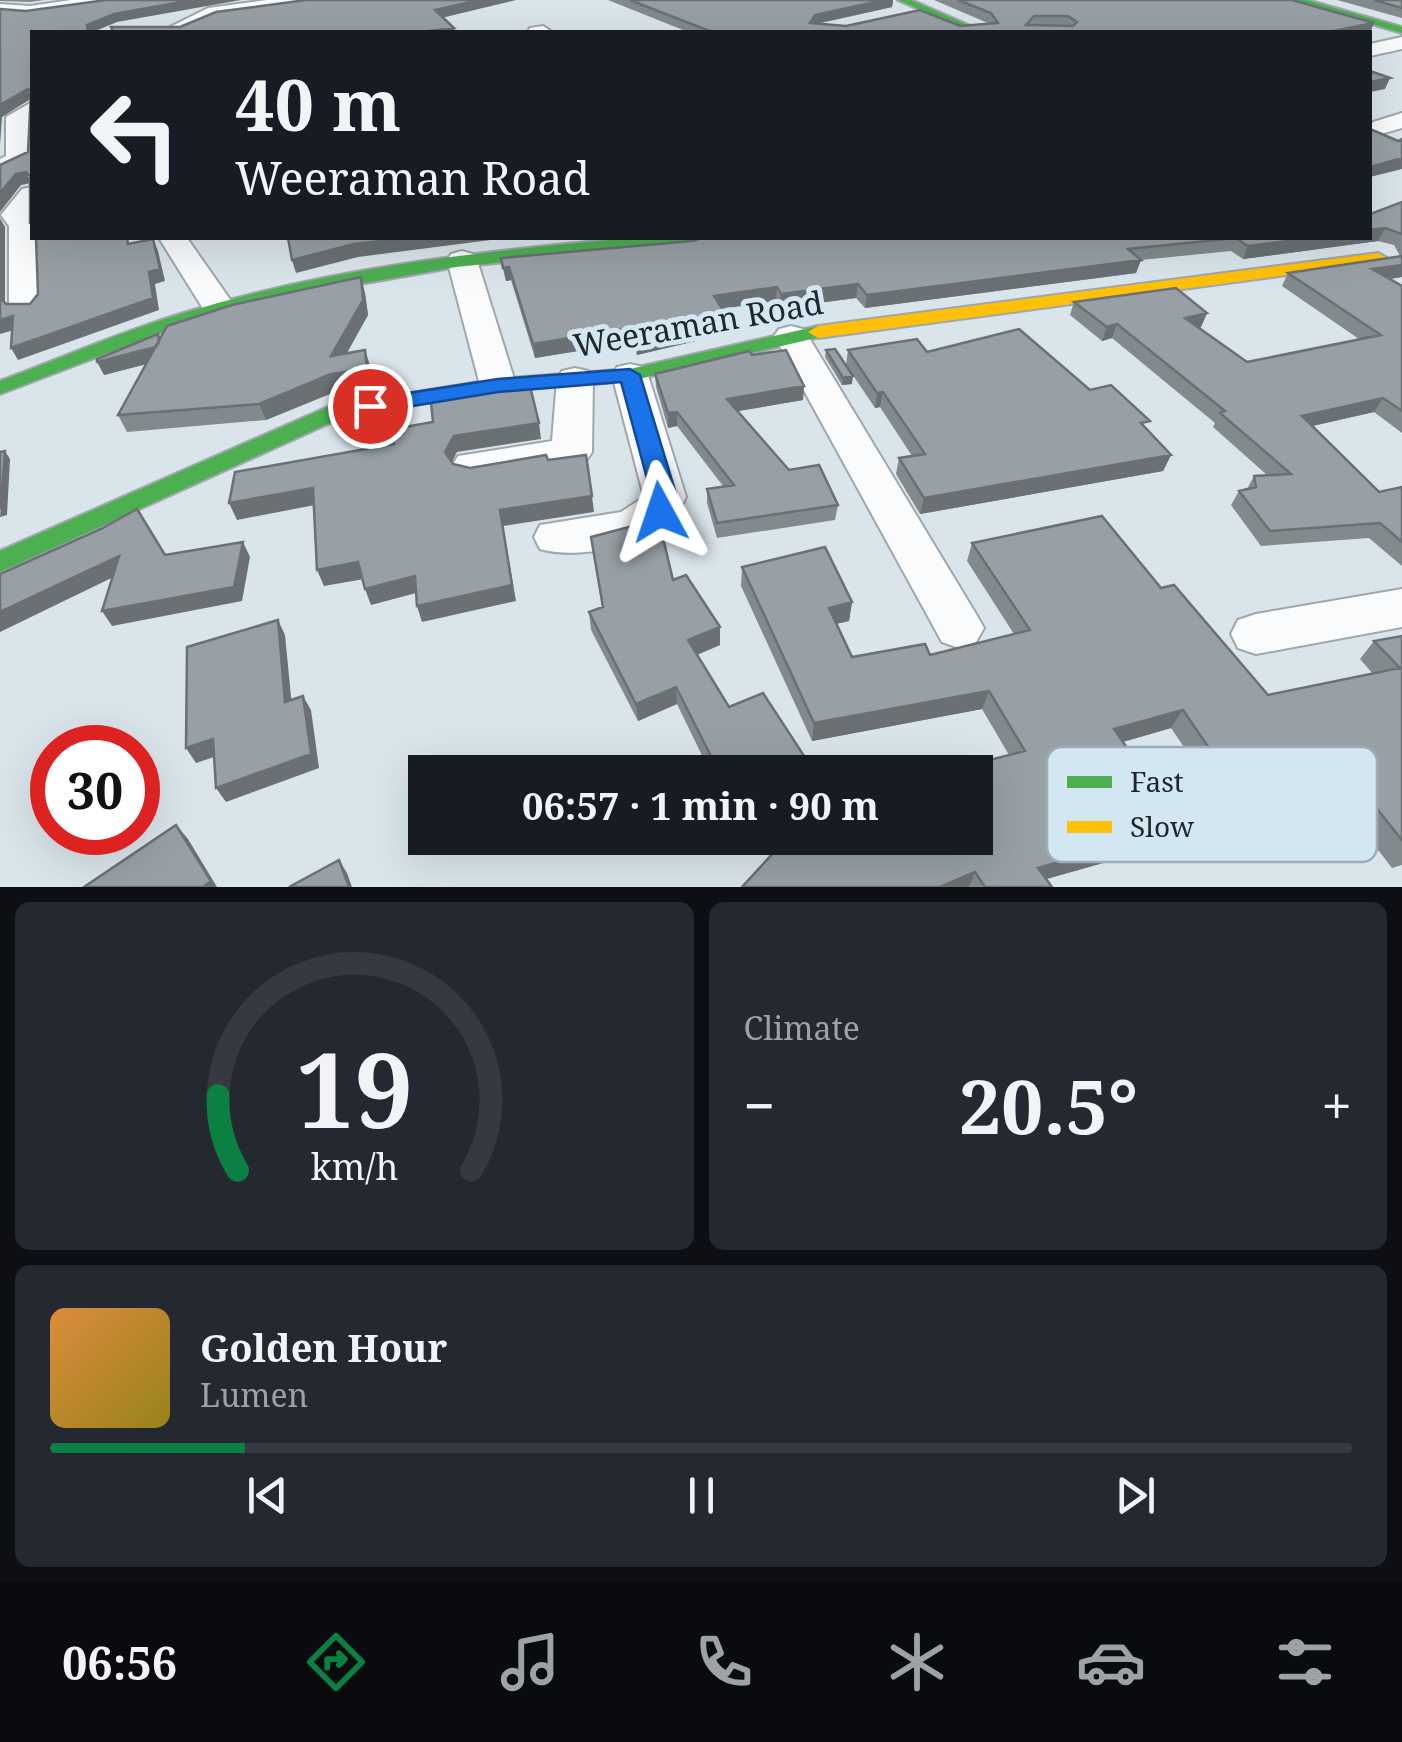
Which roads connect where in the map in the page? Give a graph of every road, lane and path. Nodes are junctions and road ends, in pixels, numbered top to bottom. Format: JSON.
{"nodes":[{"id":1,"x":108,"y":0,"type":"edge"},
{"id":2,"x":194,"y":0,"type":"edge"},
{"id":3,"x":308,"y":0,"type":"edge"},
{"id":4,"x":1296,"y":0,"type":"edge"},
{"id":5,"x":1318,"y":0,"type":"edge"},
{"id":6,"x":897,"y":8,"type":"edge"},
{"id":7,"x":0,"y":9,"type":"edge"},
{"id":8,"x":214,"y":12,"type":"junction"},
{"id":9,"x":0,"y":17,"type":"edge"},
{"id":10,"x":27,"y":18,"type":"junction"},
{"id":11,"x":1402,"y":27,"type":"edge"},
{"id":12,"x":168,"y":28,"type":"edge"},
{"id":13,"x":975,"y":30,"type":"edge"},
{"id":14,"x":1402,"y":44,"type":"edge"},
{"id":15,"x":1372,"y":50,"type":"edge"},
{"id":16,"x":30,"y":110,"type":"edge"},
{"id":17,"x":21,"y":178,"type":"edge"},
{"id":18,"x":173,"y":240,"type":"edge"},
{"id":19,"x":662,"y":240,"type":"edge"},
{"id":20,"x":1351,"y":240,"type":"edge"},
{"id":21,"x":1378,"y":258,"type":"junction"},
{"id":22,"x":462,"y":260,"type":"junction"},
{"id":23,"x":1402,"y":270,"type":"edge"},
{"id":24,"x":25,"y":306,"type":"edge"},
{"id":25,"x":220,"y":308,"type":"junction"},
{"id":26,"x":791,"y":336,"type":"junction"},
{"id":27,"x":630,"y":375,"type":"junction"},
{"id":28,"x":575,"y":379,"type":"junction"},
{"id":29,"x":498,"y":386,"type":"junction"},
{"id":30,"x":0,"y":388,"type":"edge"},
{"id":31,"x":473,"y":466,"type":"edge"},
{"id":32,"x":556,"y":536,"type":"dead end"},
{"id":33,"x":0,"y":562,"type":"edge"},
{"id":34,"x":1402,"y":608,"type":"edge"},
{"id":35,"x":959,"y":628,"type":"dead end"},
{"id":36,"x":1256,"y":634,"type":"dead end"}],
"edges":[{"from":1,"to":10,"type":"street"},
{"from":2,"to":8,"type":"street"},
{"from":3,"to":8,"type":"street"},
{"from":4,"to":11,"type":"main road"},
{"from":5,"to":11,"type":"main road"},
{"from":6,"to":13,"type":"main road"},
{"from":7,"to":10,"type":"street"},
{"from":8,"to":12,"type":"street"},
{"from":9,"to":10,"type":"street"},
{"from":14,"to":15,"type":"street"},
{"from":16,"to":17,"type":"street"},
{"from":17,"to":24,"type":"street"},
{"from":18,"to":25,"type":"street"},
{"from":19,"to":22,"type":"main road"},
{"from":20,"to":21,"type":"main road"},
{"from":21,"to":23,"type":"main road"},
{"from":21,"to":26,"type":"main road","name":"Weeraman Road"},
{"from":22,"to":25,"type":"main road"},
{"from":22,"to":29,"type":"street"},
{"from":25,"to":30,"type":"main road"},
{"from":26,"to":27,"type":"main road","name":"Weeraman Road"},
{"from":26,"to":35,"type":"street"},
{"from":27,"to":28,"type":"main road","name":"Weeraman Road"},
{"from":27,"to":32,"type":"street"},
{"from":28,"to":29,"type":"main road","name":"Weeraman Road"},
{"from":28,"to":31,"type":"street"},
{"from":29,"to":33,"type":"main road","name":"Weeraman Road"},
{"from":34,"to":36,"type":"street"}]}
